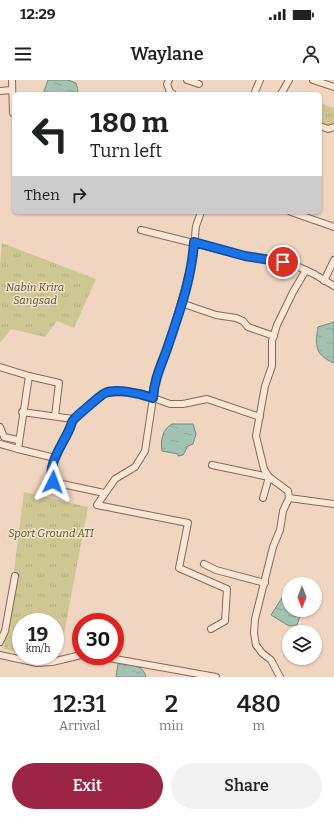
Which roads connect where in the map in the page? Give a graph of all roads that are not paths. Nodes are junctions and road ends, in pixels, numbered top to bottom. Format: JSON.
{"nodes":[{"id":1,"x":12,"y":80,"type":"edge"},
{"id":2,"x":169,"y":80,"type":"edge"},
{"id":3,"x":187,"y":80,"type":"edge"},
{"id":4,"x":260,"y":80,"type":"edge"},
{"id":5,"x":289,"y":80,"type":"edge"},
{"id":6,"x":313,"y":80,"type":"edge"},
{"id":7,"x":199,"y":84,"type":"dead end"},
{"id":8,"x":334,"y":87,"type":"edge"},
{"id":9,"x":12,"y":90,"type":"joint"},
{"id":10,"x":0,"y":91,"type":"edge"},
{"id":11,"x":170,"y":92,"type":"edge"},
{"id":12,"x":255,"y":92,"type":"edge"},
{"id":13,"x":282,"y":92,"type":"edge"},
{"id":14,"x":322,"y":127,"type":"edge"},
{"id":15,"x":334,"y":127,"type":"edge"},
{"id":16,"x":200,"y":214,"type":"edge"},
{"id":17,"x":297,"y":214,"type":"edge"},
{"id":18,"x":334,"y":227,"type":"edge"},
{"id":19,"x":141,"y":230,"type":"dead end"},
{"id":20,"x":194,"y":242,"type":"junction"},
{"id":21,"x":334,"y":260,"type":"edge"},
{"id":22,"x":306,"y":270,"type":"junction"},
{"id":23,"x":324,"y":281,"type":"junction"},
{"id":24,"x":334,"y":286,"type":"edge"},
{"id":25,"x":181,"y":303,"type":"junction"},
{"id":26,"x":274,"y":336,"type":"junction"},
{"id":27,"x":0,"y":368,"type":"edge"},
{"id":28,"x":29,"y":376,"type":"junction"},
{"id":29,"x":153,"y":398,"type":"junction"},
{"id":30,"x":22,"y":412,"type":"junction"},
{"id":31,"x":55,"y":416,"type":"junction"},
{"id":32,"x":260,"y":417,"type":"junction"},
{"id":33,"x":73,"y":420,"type":"junction"},
{"id":34,"x":0,"y":427,"type":"edge"},
{"id":35,"x":18,"y":440,"type":"junction"},
{"id":36,"x":0,"y":447,"type":"edge"},
{"id":37,"x":18,"y":449,"type":"junction"},
{"id":38,"x":55,"y":458,"type":"junction"},
{"id":39,"x":212,"y":465,"type":"dead end"},
{"id":40,"x":269,"y":477,"type":"junction"},
{"id":41,"x":104,"y":493,"type":"junction"},
{"id":42,"x":263,"y":498,"type":"dead end"},
{"id":43,"x":289,"y":498,"type":"junction"},
{"id":44,"x":334,"y":504,"type":"edge"},
{"id":45,"x":204,"y":564,"type":"dead end"},
{"id":46,"x":15,"y":576,"type":"dead end"},
{"id":47,"x":265,"y":583,"type":"junction"},
{"id":48,"x":211,"y":629,"type":"dead end"},
{"id":49,"x":0,"y":642,"type":"edge"},
{"id":50,"x":0,"y":655,"type":"edge"},
{"id":51,"x":72,"y":657,"type":"edge"},
{"id":52,"x":124,"y":661,"type":"edge"},
{"id":53,"x":216,"y":677,"type":"edge"},
{"id":54,"x":280,"y":677,"type":"edge"}],
"edges":[{"from":1,"to":9,"type":"street"},
{"from":2,"to":11,"type":"street"},
{"from":3,"to":7,"type":"street"},
{"from":4,"to":12,"type":"street"},
{"from":5,"to":13,"type":"street"},
{"from":6,"to":8,"type":"street"},
{"from":9,"to":10,"type":"street"},
{"from":14,"to":15,"type":"street"},
{"from":16,"to":20,"type":"street"},
{"from":17,"to":18,"type":"street"},
{"from":19,"to":20,"type":"street"},
{"from":20,"to":22,"type":"street"},
{"from":20,"to":25,"type":"street"},
{"from":21,"to":23,"type":"street"},
{"from":22,"to":23,"type":"street"},
{"from":22,"to":26,"type":"street"},
{"from":23,"to":24,"type":"street"},
{"from":25,"to":26,"type":"street"},
{"from":25,"to":29,"type":"street"},
{"from":26,"to":32,"type":"street"},
{"from":27,"to":28,"type":"street"},
{"from":28,"to":30,"type":"street"},
{"from":28,"to":31,"type":"street"},
{"from":29,"to":32,"type":"street"},
{"from":29,"to":33,"type":"street"},
{"from":29,"to":41,"type":"street"},
{"from":30,"to":31,"type":"street"},
{"from":30,"to":35,"type":"street"},
{"from":31,"to":33,"type":"street"},
{"from":32,"to":40,"type":"street"},
{"from":33,"to":38,"type":"street"},
{"from":34,"to":35,"type":"street"},
{"from":35,"to":37,"type":"street"},
{"from":36,"to":37,"type":"street"},
{"from":37,"to":38,"type":"street"},
{"from":38,"to":41,"type":"street"},
{"from":39,"to":40,"type":"street"},
{"from":40,"to":42,"type":"street"},
{"from":40,"to":43,"type":"street"},
{"from":41,"to":48,"type":"street"},
{"from":43,"to":44,"type":"street"},
{"from":43,"to":47,"type":"street"},
{"from":45,"to":47,"type":"street"},
{"from":46,"to":49,"type":"street"},
{"from":47,"to":54,"type":"street"},
{"from":50,"to":51,"type":"street"},
{"from":52,"to":53,"type":"street"}]}
